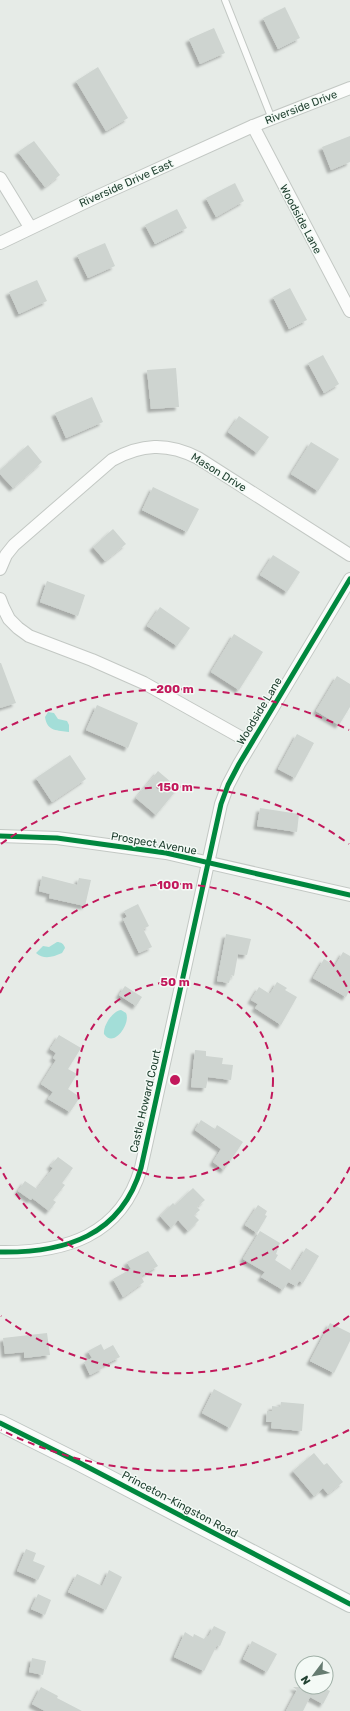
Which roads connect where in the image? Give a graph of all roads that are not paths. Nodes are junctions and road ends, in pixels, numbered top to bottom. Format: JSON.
{"nodes":[{"id":1,"x":225,"y":0,"type":"edge"},
{"id":2,"x":350,"y":88,"type":"edge"},
{"id":3,"x":272,"y":119,"type":"junction"},
{"id":4,"x":253,"y":126,"type":"junction"},
{"id":5,"x":0,"y":178,"type":"edge"},
{"id":6,"x":30,"y":227,"type":"junction"},
{"id":7,"x":0,"y":243,"type":"edge"},
{"id":8,"x":350,"y":311,"type":"edge"},
{"id":9,"x":350,"y":555,"type":"edge"},
{"id":10,"x":0,"y":569,"type":"edge"},
{"id":11,"x":350,"y":579,"type":"edge"},
{"id":12,"x":0,"y":599,"type":"edge"},
{"id":13,"x":251,"y":743,"type":"junction"},
{"id":14,"x":0,"y":836,"type":"edge"},
{"id":15,"x":209,"y":863,"type":"junction"},
{"id":16,"x":350,"y":895,"type":"edge"},
{"id":17,"x":0,"y":1252,"type":"edge"},
{"id":18,"x":0,"y":1423,"type":"edge"},
{"id":19,"x":350,"y":1604,"type":"edge"}],
"edges":[{"from":1,"to":3,"type":"lane"},
{"from":2,"to":3,"type":"street","name":"Riverside Drive"},
{"from":3,"to":4,"type":"street","name":"Riverside Drive"},
{"from":4,"to":6,"type":"street","name":"Riverside Drive East"},
{"from":4,"to":8,"type":"street","name":"Woodside Lane"},
{"from":5,"to":6,"type":"street"},
{"from":6,"to":7,"type":"street","name":"Riverside Drive East"},
{"from":9,"to":10,"type":"street","name":"Mason Drive"},
{"from":11,"to":13,"type":"street","name":"Woodside Lane"},
{"from":12,"to":13,"type":"street"},
{"from":13,"to":15,"type":"street","name":"Woodside Lane"},
{"from":14,"to":15,"type":"street","name":"Prospect Avenue"},
{"from":15,"to":16,"type":"street","name":"Prospect Avenue"},
{"from":15,"to":17,"type":"street","name":"Castle Howard Court"},
{"from":18,"to":19,"type":"main road","name":"Princeton-Kingston Road"}]}
